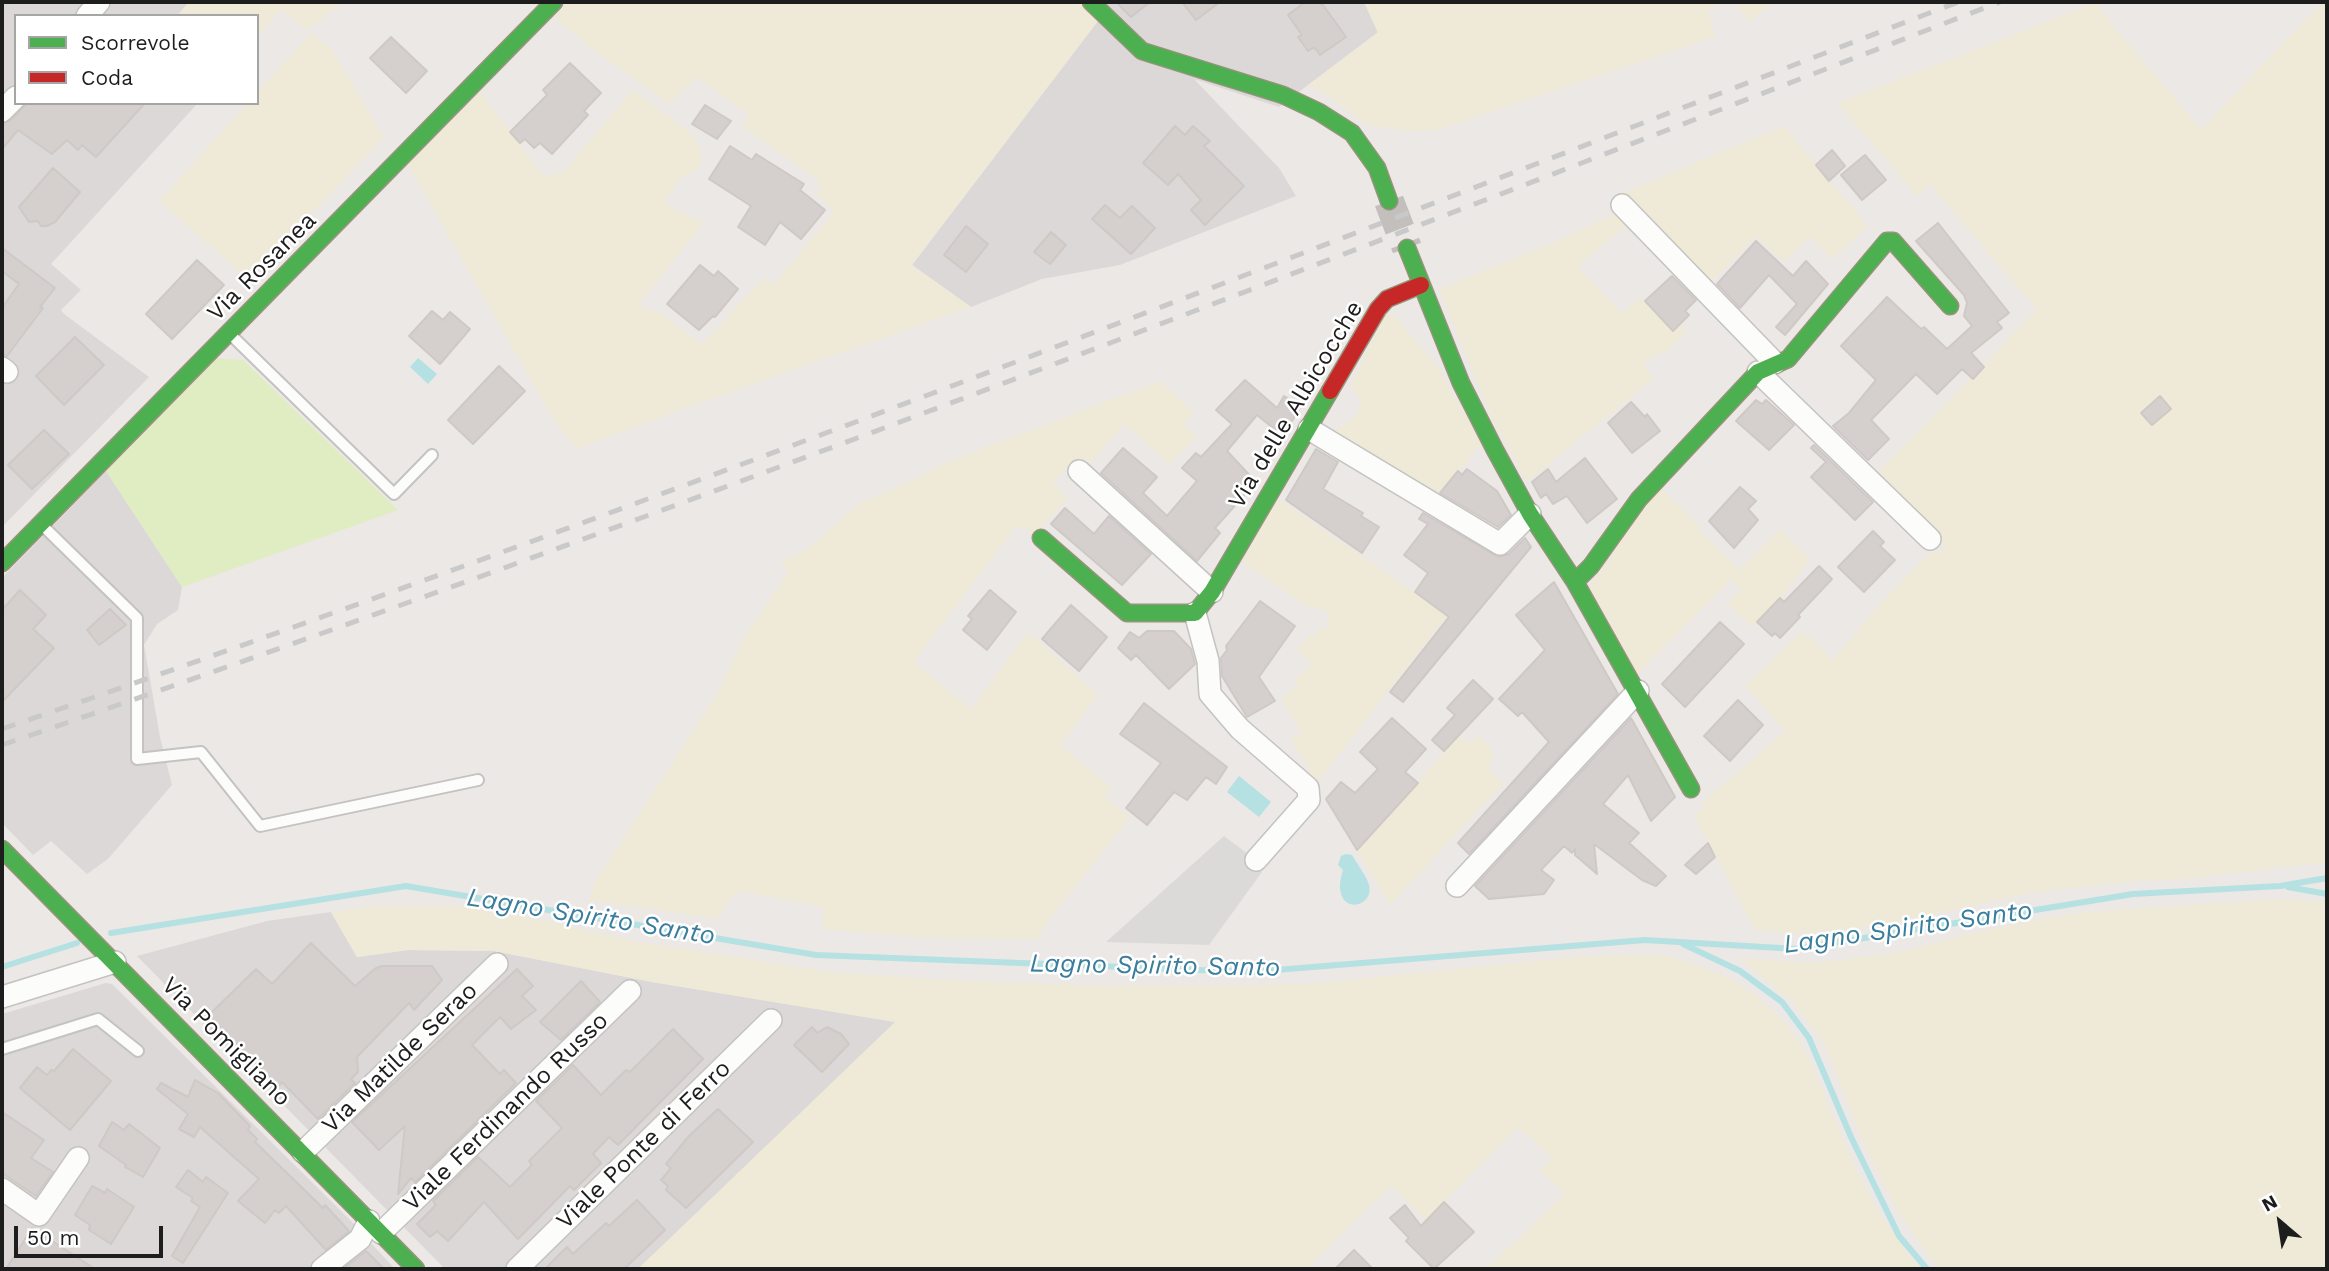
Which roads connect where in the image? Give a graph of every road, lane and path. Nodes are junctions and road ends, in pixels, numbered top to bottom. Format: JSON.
{"nodes":[{"id":1,"x":554,"y":2,"type":"edge"},
{"id":2,"x":1091,"y":2,"type":"edge"},
{"id":3,"x":1389,"y":201,"type":"tunnel mouth"},
{"id":4,"x":1622,"y":205,"type":"dead end"},
{"id":5,"x":1408,"y":248,"type":"tunnel mouth"},
{"id":6,"x":1422,"y":285,"type":"junction"},
{"id":7,"x":1950,"y":306,"type":"dead end"},
{"id":8,"x":229,"y":333,"type":"junction"},
{"id":9,"x":1766,"y":368,"type":"junction"},
{"id":10,"x":1308,"y":429,"type":"junction"},
{"id":11,"x":432,"y":455,"type":"dead end"},
{"id":12,"x":1079,"y":471,"type":"dead end"},
{"id":13,"x":1530,"y":514,"type":"junction"},
{"id":14,"x":40,"y":523,"type":"junction"},
{"id":15,"x":1041,"y":538,"type":"dead end"},
{"id":16,"x":1930,"y":538,"type":"dead end"},
{"id":17,"x":2,"y":564,"type":"edge"},
{"id":18,"x":1575,"y":582,"type":"junction"},
{"id":19,"x":1212,"y":592,"type":"junction"},
{"id":20,"x":1195,"y":613,"type":"junction"},
{"id":21,"x":1638,"y":691,"type":"junction"},
{"id":22,"x":478,"y":780,"type":"dead end"},
{"id":23,"x":1691,"y":789,"type":"dead end"},
{"id":24,"x":2,"y":849,"type":"edge"},
{"id":25,"x":1256,"y":860,"type":"dead end"},
{"id":26,"x":1457,"y":886,"type":"dead end"},
{"id":27,"x":115,"y":962,"type":"junction"},
{"id":28,"x":497,"y":964,"type":"dead end"},
{"id":29,"x":630,"y":991,"type":"dead end"},
{"id":30,"x":2,"y":997,"type":"edge"},
{"id":31,"x":771,"y":1020,"type":"dead end"},
{"id":32,"x":2,"y":1049,"type":"edge"},
{"id":33,"x":138,"y":1051,"type":"dead end"},
{"id":34,"x":303,"y":1152,"type":"junction"},
{"id":35,"x":78,"y":1158,"type":"dead end"},
{"id":36,"x":2,"y":1189,"type":"edge"},
{"id":37,"x":375,"y":1227,"type":"junction"},
{"id":38,"x":322,"y":1269,"type":"edge"},
{"id":39,"x":416,"y":1269,"type":"edge"},
{"id":40,"x":517,"y":1269,"type":"edge"}],
"edges":[{"from":1,"to":8,"type":"street","name":"Via Rosanea"},
{"from":2,"to":3,"type":"street"},
{"from":4,"to":9,"type":"street"},
{"from":5,"to":6,"type":"street"},
{"from":6,"to":10,"type":"street","name":"Via delle Albicocche"},
{"from":6,"to":13,"type":"street"},
{"from":7,"to":9,"type":"street"},
{"from":8,"to":11,"type":"lane"},
{"from":8,"to":14,"type":"street","name":"Via Rosanea"},
{"from":9,"to":16,"type":"street"},
{"from":9,"to":18,"type":"street"},
{"from":10,"to":13,"type":"street"},
{"from":10,"to":19,"type":"street","name":"Via delle Albicocche"},
{"from":12,"to":19,"type":"street"},
{"from":13,"to":18,"type":"street"},
{"from":14,"to":17,"type":"street","name":"Via Rosanea"},
{"from":14,"to":22,"type":"lane"},
{"from":15,"to":20,"type":"street"},
{"from":18,"to":21,"type":"street"},
{"from":19,"to":20,"type":"street","name":"Via delle Albicocche"},
{"from":20,"to":25,"type":"street"},
{"from":21,"to":23,"type":"street"},
{"from":21,"to":26,"type":"street"},
{"from":24,"to":27,"type":"street","name":"Via Pomigliano"},
{"from":27,"to":30,"type":"street"},
{"from":27,"to":34,"type":"street","name":"Via Pomigliano"},
{"from":28,"to":34,"type":"street","name":"Via Matilde Serao"},
{"from":29,"to":37,"type":"street","name":"Viale Ferdinando Russo"},
{"from":31,"to":40,"type":"street","name":"Viale Ponte di Ferro"},
{"from":32,"to":33,"type":"lane"},
{"from":34,"to":37,"type":"street","name":"Via Pomigliano"},
{"from":35,"to":36,"type":"street"},
{"from":37,"to":38,"type":"street","name":"Viale Ferdinando Russo"},
{"from":37,"to":39,"type":"street","name":"Via Pomigliano"}]}
